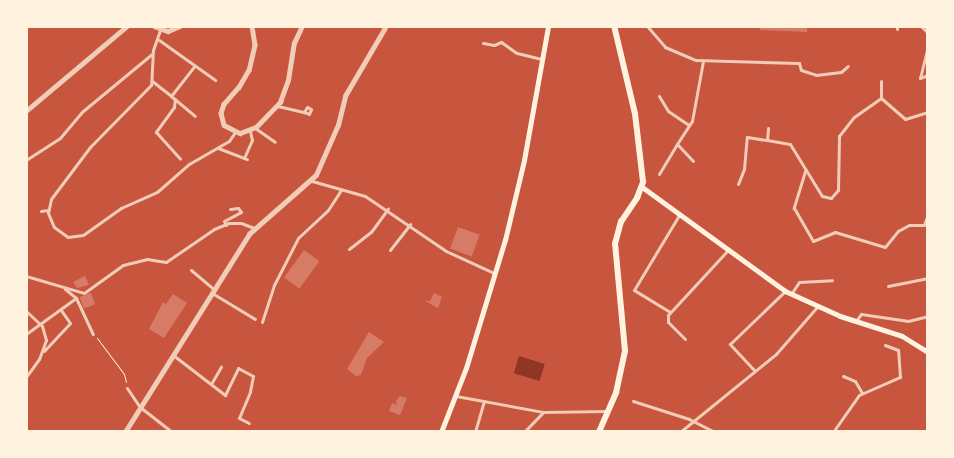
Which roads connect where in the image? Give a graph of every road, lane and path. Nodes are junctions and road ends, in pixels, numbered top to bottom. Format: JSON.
{"nodes":[{"id":1,"x":128,"y":26,"type":"edge"},
{"id":2,"x":154,"y":26,"type":"edge"},
{"id":3,"x":180,"y":26,"type":"edge"},
{"id":4,"x":252,"y":26,"type":"edge"},
{"id":5,"x":302,"y":26,"type":"edge"},
{"id":6,"x":386,"y":26,"type":"edge"},
{"id":7,"x":548,"y":26,"type":"edge"},
{"id":8,"x":614,"y":26,"type":"edge"},
{"id":9,"x":647,"y":26,"type":"edge"},
{"id":10,"x":921,"y":26,"type":"edge"},
{"id":11,"x":160,"y":30,"type":"junction"},
{"id":12,"x":928,"y":34,"type":"edge"},
{"id":13,"x":159,"y":40,"type":"junction"},
{"id":14,"x":483,"y":43,"type":"dead end"},
{"id":15,"x":928,"y":45,"type":"edge"},
{"id":16,"x":152,"y":53,"type":"junction"},
{"id":17,"x":541,"y":59,"type":"junction"},
{"id":18,"x":703,"y":61,"type":"junction"},
{"id":19,"x":848,"y":66,"type":"dead end"},
{"id":20,"x":194,"y":67,"type":"junction"},
{"id":21,"x":928,"y":75,"type":"edge"},
{"id":22,"x":215,"y":80,"type":"dead end"},
{"id":23,"x":152,"y":81,"type":"junction"},
{"id":24,"x":881,"y":81,"type":"dead end"},
{"id":25,"x":171,"y":96,"type":"junction"},
{"id":26,"x":659,"y":96,"type":"dead end"},
{"id":27,"x":881,"y":98,"type":"junction"},
{"id":28,"x":175,"y":99,"type":"junction"},
{"id":29,"x":277,"y":106,"type":"junction"},
{"id":30,"x":26,"y":112,"type":"edge"},
{"id":31,"x":304,"y":112,"type":"dead end"},
{"id":32,"x":928,"y":112,"type":"edge"},
{"id":33,"x":195,"y":116,"type":"dead end"},
{"id":34,"x":689,"y":125,"type":"junction"},
{"id":35,"x":768,"y":128,"type":"dead end"},
{"id":36,"x":252,"y":130,"type":"junction"},
{"id":37,"x":236,"y":132,"type":"junction"},
{"id":38,"x":767,"y":140,"type":"junction"},
{"id":39,"x":275,"y":142,"type":"dead end"},
{"id":40,"x":677,"y":144,"type":"junction"},
{"id":41,"x":218,"y":148,"type":"junction"},
{"id":42,"x":26,"y":160,"type":"edge"},
{"id":43,"x":180,"y":160,"type":"dead end"},
{"id":44,"x":693,"y":161,"type":"dead end"},
{"id":45,"x":805,"y":171,"type":"junction"},
{"id":46,"x":660,"y":174,"type":"dead end"},
{"id":47,"x":312,"y":181,"type":"junction"},
{"id":48,"x":738,"y":184,"type":"dead end"},
{"id":49,"x":642,"y":187,"type":"junction"},
{"id":50,"x":341,"y":190,"type":"junction"},
{"id":51,"x":230,"y":209,"type":"dead end"},
{"id":52,"x":388,"y":209,"type":"junction"},
{"id":53,"x":48,"y":210,"type":"junction"},
{"id":54,"x":41,"y":211,"type":"dead end"},
{"id":55,"x":928,"y":214,"type":"edge"},
{"id":56,"x":679,"y":215,"type":"junction"},
{"id":57,"x":410,"y":224,"type":"junction"},
{"id":58,"x":226,"y":225,"type":"junction"},
{"id":59,"x":254,"y":228,"type":"junction"},
{"id":60,"x":349,"y":250,"type":"dead end"},
{"id":61,"x":390,"y":250,"type":"dead end"},
{"id":62,"x":728,"y":250,"type":"junction"},
{"id":63,"x":192,"y":270,"type":"dead end"},
{"id":64,"x":495,"y":273,"type":"junction"},
{"id":65,"x":26,"y":276,"type":"edge"},
{"id":66,"x":928,"y":278,"type":"edge"},
{"id":67,"x":832,"y":280,"type":"dead end"},
{"id":68,"x":888,"y":286,"type":"dead end"},
{"id":69,"x":65,"y":289,"type":"junction"},
{"id":70,"x":213,"y":291,"type":"junction"},
{"id":71,"x":788,"y":293,"type":"junction"},
{"id":72,"x":76,"y":298,"type":"junction"},
{"id":73,"x":817,"y":307,"type":"junction"},
{"id":74,"x":61,"y":310,"type":"junction"},
{"id":75,"x":26,"y":311,"type":"edge"},
{"id":76,"x":670,"y":312,"type":"junction"},
{"id":77,"x":928,"y":316,"type":"edge"},
{"id":78,"x":255,"y":319,"type":"dead end"},
{"id":79,"x":856,"y":321,"type":"junction"},
{"id":80,"x":262,"y":322,"type":"dead end"},
{"id":81,"x":42,"y":326,"type":"junction"},
{"id":82,"x":26,"y":334,"type":"edge"},
{"id":83,"x":93,"y":334,"type":"joint"},
{"id":84,"x":685,"y":339,"type":"dead end"},
{"id":85,"x":885,"y":345,"type":"dead end"},
{"id":86,"x":43,"y":352,"type":"junction"},
{"id":87,"x":928,"y":352,"type":"edge"},
{"id":88,"x":172,"y":355,"type":"junction"},
{"id":89,"x":221,"y":368,"type":"dead end"},
{"id":90,"x":755,"y":371,"type":"junction"},
{"id":91,"x":843,"y":376,"type":"dead end"},
{"id":92,"x":26,"y":377,"type":"edge"},
{"id":93,"x":211,"y":384,"type":"junction"},
{"id":94,"x":127,"y":388,"type":"joint"},
{"id":95,"x":862,"y":392,"type":"junction"},
{"id":96,"x":456,"y":396,"type":"junction"},
{"id":97,"x":484,"y":400,"type":"junction"},
{"id":98,"x":633,"y":401,"type":"dead end"},
{"id":99,"x":140,"y":407,"type":"junction"},
{"id":100,"x":543,"y":412,"type":"junction"},
{"id":101,"x":609,"y":412,"type":"junction"},
{"id":102,"x":692,"y":420,"type":"junction"},
{"id":103,"x":249,"y":423,"type":"dead end"},
{"id":104,"x":834,"y":431,"type":"edge"},
{"id":105,"x":125,"y":432,"type":"edge"},
{"id":106,"x":172,"y":432,"type":"edge"},
{"id":107,"x":441,"y":432,"type":"edge"},
{"id":108,"x":474,"y":432,"type":"edge"},
{"id":109,"x":524,"y":432,"type":"edge"},
{"id":110,"x":600,"y":432,"type":"edge"},
{"id":111,"x":680,"y":432,"type":"edge"},
{"id":112,"x":715,"y":432,"type":"edge"},
{"id":113,"x":887,"y":432,"type":"edge"}],
"edges":[{"from":1,"to":30,"type":"street"},
{"from":2,"to":11,"type":"street"},
{"from":3,"to":11,"type":"street"},
{"from":4,"to":37,"type":"street"},
{"from":5,"to":29,"type":"street"},
{"from":6,"to":47,"type":"street"},
{"from":7,"to":17,"type":"main road"},
{"from":8,"to":49,"type":"main road"},
{"from":9,"to":18,"type":"street"},
{"from":10,"to":12,"type":"street"},
{"from":11,"to":13,"type":"street"},
{"from":13,"to":16,"type":"street"},
{"from":13,"to":20,"type":"street"},
{"from":14,"to":17,"type":"street"},
{"from":15,"to":21,"type":"street"},
{"from":16,"to":23,"type":"street"},
{"from":16,"to":42,"type":"street"},
{"from":17,"to":64,"type":"main road"},
{"from":18,"to":19,"type":"street"},
{"from":18,"to":34,"type":"street"},
{"from":20,"to":22,"type":"street"},
{"from":20,"to":25,"type":"street"},
{"from":23,"to":25,"type":"street"},
{"from":23,"to":53,"type":"street"},
{"from":24,"to":27,"type":"street"},
{"from":25,"to":28,"type":"street"},
{"from":26,"to":34,"type":"street"},
{"from":27,"to":32,"type":"street"},
{"from":27,"to":45,"type":"street"},
{"from":28,"to":33,"type":"street"},
{"from":28,"to":43,"type":"street"},
{"from":29,"to":31,"type":"street"},
{"from":29,"to":36,"type":"street"},
{"from":34,"to":40,"type":"street"},
{"from":35,"to":38,"type":"street"},
{"from":36,"to":37,"type":"street"},
{"from":36,"to":39,"type":"street"},
{"from":36,"to":41,"type":"street"},
{"from":37,"to":41,"type":"street"},
{"from":38,"to":45,"type":"street"},
{"from":38,"to":48,"type":"street"},
{"from":40,"to":44,"type":"street"},
{"from":40,"to":46,"type":"street"},
{"from":41,"to":53,"type":"street"},
{"from":45,"to":55,"type":"street"},
{"from":47,"to":50,"type":"street"},
{"from":47,"to":59,"type":"street"},
{"from":49,"to":56,"type":"main road"},
{"from":49,"to":101,"type":"main road"},
{"from":50,"to":52,"type":"street"},
{"from":50,"to":80,"type":"street"},
{"from":51,"to":58,"type":"street"},
{"from":52,"to":57,"type":"street"},
{"from":52,"to":60,"type":"street"},
{"from":53,"to":54,"type":"street"},
{"from":56,"to":62,"type":"main road"},
{"from":56,"to":76,"type":"street"},
{"from":57,"to":61,"type":"street"},
{"from":57,"to":64,"type":"street"},
{"from":58,"to":59,"type":"street"},
{"from":58,"to":69,"type":"street"},
{"from":59,"to":70,"type":"street"},
{"from":62,"to":71,"type":"main road"},
{"from":62,"to":76,"type":"street"},
{"from":63,"to":70,"type":"street"},
{"from":64,"to":96,"type":"main road"},
{"from":65,"to":69,"type":"street"},
{"from":66,"to":68,"type":"street"},
{"from":67,"to":71,"type":"street"},
{"from":69,"to":72,"type":"street"},
{"from":70,"to":78,"type":"street"},
{"from":70,"to":88,"type":"street"},
{"from":71,"to":73,"type":"main road"},
{"from":71,"to":90,"type":"street"},
{"from":72,"to":74,"type":"street"},
{"from":72,"to":83,"type":"street"},
{"from":73,"to":79,"type":"main road"},
{"from":73,"to":90,"type":"street"},
{"from":74,"to":81,"type":"street"},
{"from":74,"to":86,"type":"street"},
{"from":75,"to":81,"type":"street"},
{"from":76,"to":84,"type":"street"},
{"from":77,"to":79,"type":"street"},
{"from":79,"to":87,"type":"main road"},
{"from":81,"to":82,"type":"street"},
{"from":81,"to":86,"type":"street"},
{"from":83,"to":94,"type":"path"},
{"from":85,"to":95,"type":"street"},
{"from":86,"to":92,"type":"street"},
{"from":88,"to":93,"type":"street"},
{"from":88,"to":99,"type":"street"},
{"from":89,"to":93,"type":"street"},
{"from":90,"to":102,"type":"street"},
{"from":91,"to":95,"type":"street"},
{"from":93,"to":103,"type":"street"},
{"from":94,"to":99,"type":"street"},
{"from":95,"to":104,"type":"street"},
{"from":96,"to":97,"type":"street"},
{"from":96,"to":107,"type":"main road"},
{"from":97,"to":100,"type":"street"},
{"from":97,"to":108,"type":"street"},
{"from":98,"to":102,"type":"street"},
{"from":99,"to":105,"type":"street"},
{"from":99,"to":106,"type":"street"},
{"from":100,"to":101,"type":"street"},
{"from":100,"to":109,"type":"street"},
{"from":101,"to":110,"type":"main road"},
{"from":102,"to":111,"type":"street"},
{"from":102,"to":112,"type":"street"},
{"from":104,"to":113,"type":"street"}]}
